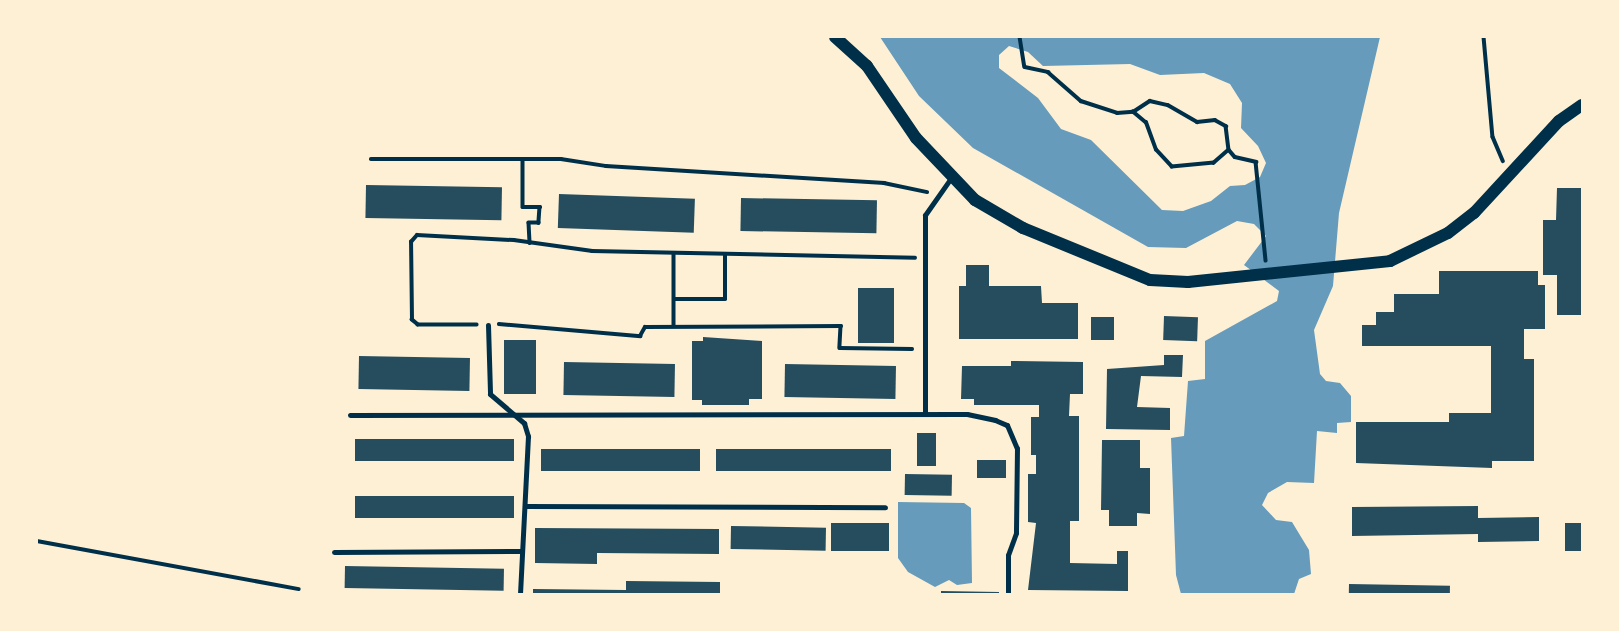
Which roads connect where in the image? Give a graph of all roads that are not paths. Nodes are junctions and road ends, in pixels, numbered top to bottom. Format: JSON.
{"nodes":[{"id":1,"x":835,"y":37,"type":"edge"},
{"id":2,"x":1582,"y":104,"type":"edge"},
{"id":3,"x":951,"y":178,"type":"junction"},
{"id":4,"x":488,"y":325,"type":"road end"},
{"id":5,"x":516,"y":414,"type":"junction"},
{"id":6,"x":925,"y":414,"type":"junction"},
{"id":7,"x":350,"y":415,"type":"dead end"},
{"id":8,"x":525,"y":506,"type":"junction"},
{"id":9,"x":885,"y":507,"type":"dead end"},
{"id":10,"x":520,"y":551,"type":"junction"},
{"id":11,"x":334,"y":552,"type":"dead end"},
{"id":12,"x":520,"y":594,"type":"edge"},
{"id":13,"x":1009,"y":594,"type":"edge"}],
"edges":[{"from":1,"to":3,"type":"street"},
{"from":2,"to":3,"type":"street"},
{"from":3,"to":6,"type":"lane"},
{"from":4,"to":5,"type":"lane"},
{"from":5,"to":6,"type":"lane"},
{"from":5,"to":7,"type":"lane"},
{"from":5,"to":8,"type":"lane"},
{"from":6,"to":13,"type":"lane"},
{"from":8,"to":9,"type":"lane"},
{"from":8,"to":10,"type":"lane"},
{"from":10,"to":11,"type":"lane"},
{"from":10,"to":12,"type":"lane"}]}
